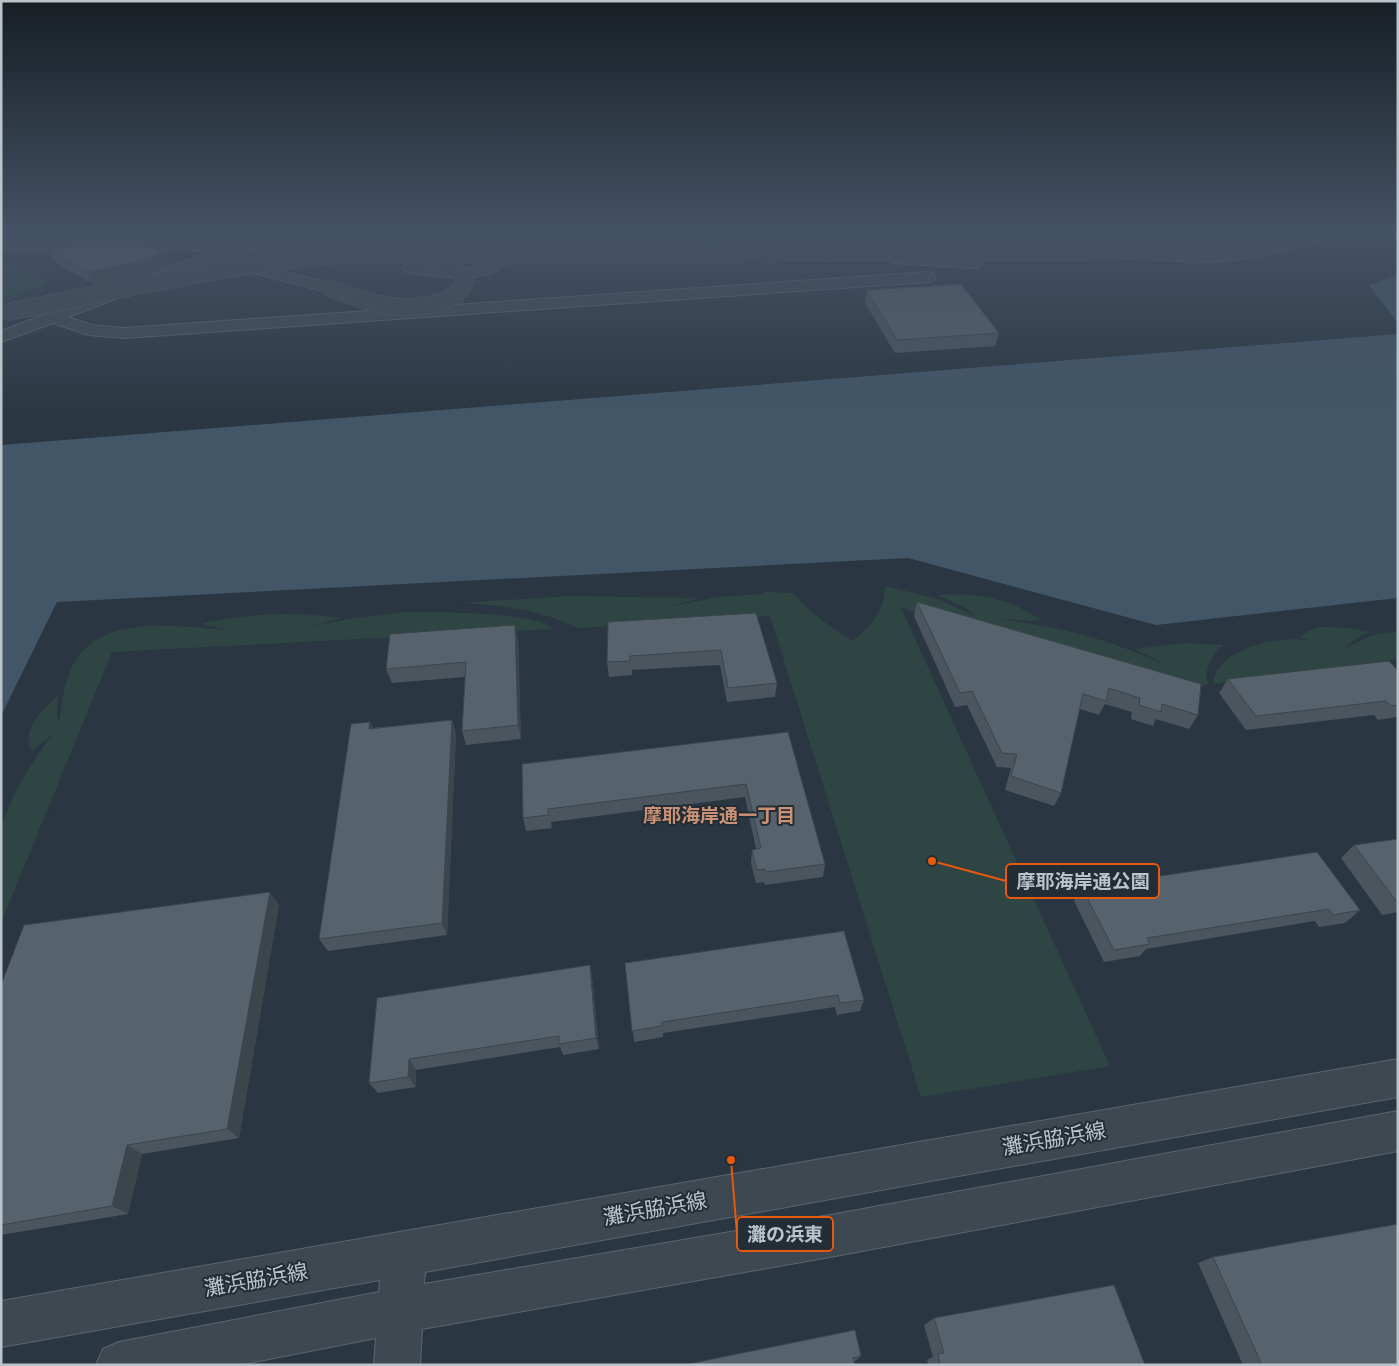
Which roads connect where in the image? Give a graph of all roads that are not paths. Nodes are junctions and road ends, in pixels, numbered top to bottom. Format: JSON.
{"nodes":[{"id":1,"x":95,"y":296,"type":"edge"},
{"id":2,"x":101,"y":296,"type":"edge"},
{"id":3,"x":106,"y":296,"type":"edge"},
{"id":4,"x":106,"y":296,"type":"edge"},
{"id":5,"x":112,"y":296,"type":"edge"},
{"id":6,"x":349,"y":296,"type":"edge"},
{"id":7,"x":453,"y":296,"type":"edge"},
{"id":8,"x":659,"y":296,"type":"edge"},
{"id":9,"x":1,"y":317,"type":"edge"},
{"id":10,"x":54,"y":318,"type":"junction"},
{"id":11,"x":1,"y":338,"type":"edge"},
{"id":12,"x":1398,"y":1078,"type":"edge"},
{"id":13,"x":1398,"y":1131,"type":"edge"},
{"id":14,"x":404,"y":1253,"type":"junction"},
{"id":15,"x":400,"y":1312,"type":"junction"},
{"id":16,"x":1,"y":1324,"type":"edge"},
{"id":17,"x":119,"y":1365,"type":"edge"},
{"id":18,"x":397,"y":1365,"type":"edge"}],
"edges":[{"from":1,"to":9,"type":"street","bridge":true},
{"from":2,"to":9,"type":"street","bridge":true},
{"from":3,"to":9,"type":"street","bridge":true},
{"from":4,"to":10,"type":"street"},
{"from":5,"to":9,"type":"street"},
{"from":6,"to":7,"type":"street","bridge":true},
{"from":8,"to":10,"type":"street"},
{"from":10,"to":11,"type":"street"},
{"from":12,"to":14,"type":"street","name":"灘浜脇浜線"},
{"from":13,"to":15,"type":"street"},
{"from":14,"to":15,"type":"street"},
{"from":14,"to":16,"type":"street","name":"灘浜脇浜線"},
{"from":15,"to":17,"type":"street"},
{"from":15,"to":18,"type":"street"}]}
